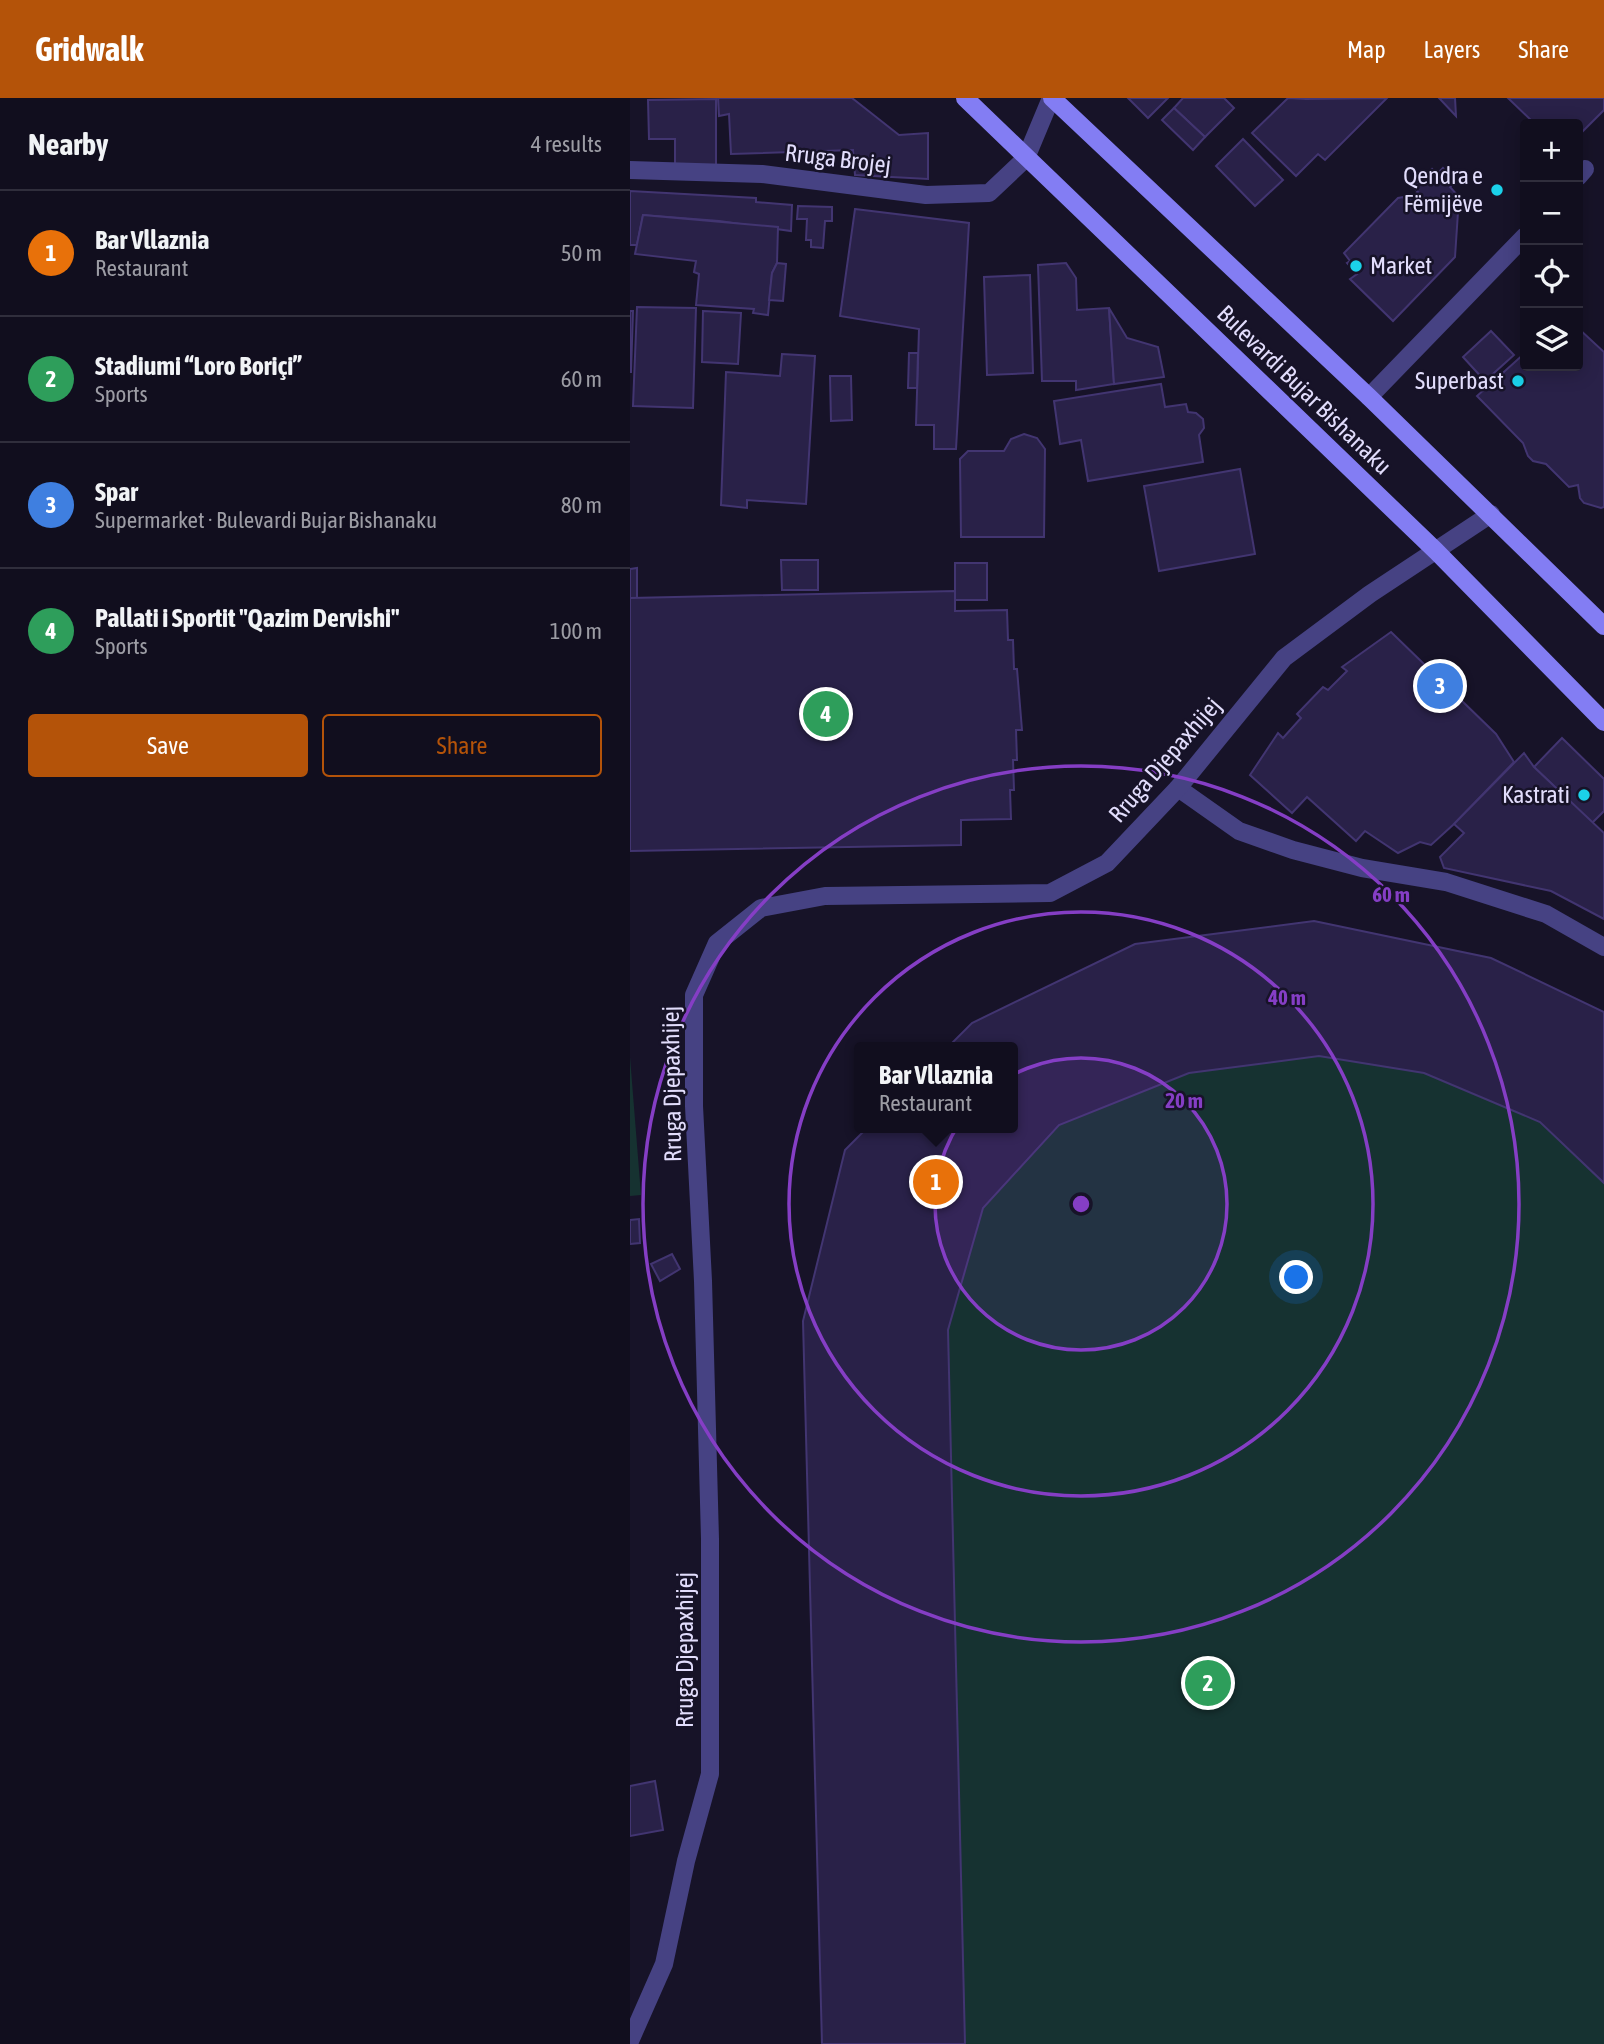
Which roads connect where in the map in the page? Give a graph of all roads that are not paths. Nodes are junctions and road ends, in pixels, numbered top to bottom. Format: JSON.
{"nodes":[{"id":1,"x":965,"y":98,"type":"edge"},
{"id":2,"x":1052,"y":98,"type":"edge"},
{"id":3,"x":1026,"y":158,"type":"junction"},
{"id":4,"x":630,"y":170,"type":"edge"},
{"id":5,"x":1520,"y":241,"type":"edge"},
{"id":6,"x":1369,"y":397,"type":"junction"},
{"id":7,"x":1491,"y":514,"type":"junction"},
{"id":8,"x":1436,"y":551,"type":"junction"},
{"id":9,"x":1604,"y":626,"type":"edge"},
{"id":10,"x":1604,"y":722,"type":"edge"},
{"id":11,"x":1178,"y":788,"type":"junction"},
{"id":12,"x":1604,"y":947,"type":"edge"},
{"id":13,"x":630,"y":2041,"type":"edge"}],
"edges":[{"from":1,"to":3,"type":"main road","name":"Bulevardi Bujar Bishanaku"},
{"from":2,"to":3,"type":"street"},
{"from":2,"to":6,"type":"main road","name":"Bulevardi Bujar Bishanaku"},
{"from":3,"to":4,"type":"street","name":"Rruga Brojej"},
{"from":3,"to":8,"type":"main road","name":"Bulevardi Bujar Bishanaku"},
{"from":5,"to":6,"type":"street"},
{"from":6,"to":7,"type":"main road","name":"Bulevardi Bujar Bishanaku"},
{"from":7,"to":8,"type":"street","name":"Rruga Djepaxhijej"},
{"from":7,"to":9,"type":"main road","name":"Bulevardi Bujar Bishanaku"},
{"from":8,"to":10,"type":"main road","name":"Bulevardi Bujar Bishanaku"},
{"from":8,"to":11,"type":"street","name":"Rruga Djepaxhijej"},
{"from":11,"to":12,"type":"street"},
{"from":11,"to":13,"type":"street","name":"Rruga Djepaxhijej"}]}
